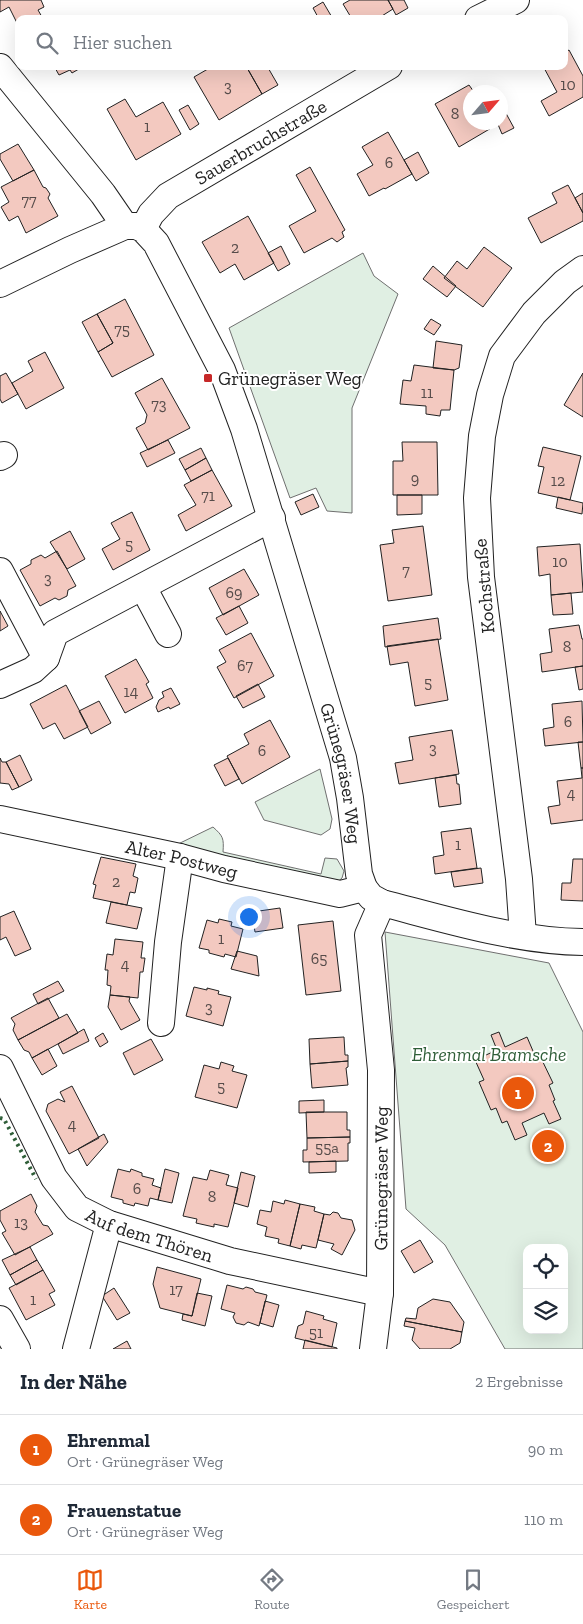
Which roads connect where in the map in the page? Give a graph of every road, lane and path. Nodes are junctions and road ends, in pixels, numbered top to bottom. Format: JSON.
{"nodes":[{"id":1,"x":516,"y":0,"type":"edge"},
{"id":2,"x":486,"y":15,"type":"edge"},
{"id":3,"x":0,"y":67,"type":"edge"},
{"id":4,"x":382,"y":70,"type":"edge"},
{"id":5,"x":135,"y":227,"type":"junction"},
{"id":6,"x":583,"y":269,"type":"edge"},
{"id":7,"x":0,"y":284,"type":"edge"},
{"id":8,"x":272,"y":518,"type":"junction"},
{"id":9,"x":0,"y":571,"type":"edge"},
{"id":10,"x":143,"y":587,"type":"junction"},
{"id":11,"x":168,"y":634,"type":"dead end"},
{"id":12,"x":46,"y":658,"type":"junction"},
{"id":13,"x":0,"y":686,"type":"edge"},
{"id":14,"x":0,"y":819,"type":"edge"},
{"id":15,"x":180,"y":857,"type":"junction"},
{"id":16,"x":373,"y":896,"type":"junction"},
{"id":17,"x":523,"y":936,"type":"junction"},
{"id":18,"x":583,"y":942,"type":"edge"},
{"id":19,"x":160,"y":1023,"type":"dead end"},
{"id":20,"x":0,"y":1068,"type":"edge"},
{"id":21,"x":7,"y":1100,"type":"edge"},
{"id":22,"x":109,"y":1224,"type":"junction"},
{"id":23,"x":380,"y":1293,"type":"junction"},
{"id":24,"x":0,"y":1319,"type":"edge"},
{"id":25,"x":16,"y":1348,"type":"edge"},
{"id":26,"x":76,"y":1349,"type":"edge"},
{"id":27,"x":373,"y":1349,"type":"edge"}],
"edges":[{"from":1,"to":2,"type":"street"},
{"from":3,"to":5,"type":"street","name":"Grünegräser Weg"},
{"from":4,"to":5,"type":"street","name":"Sauerbruchstraße"},
{"from":5,"to":7,"type":"street"},
{"from":5,"to":8,"type":"street","name":"Grünegräser Weg"},
{"from":6,"to":17,"type":"street","name":"Kochstraße"},
{"from":8,"to":10,"type":"street"},
{"from":8,"to":16,"type":"street","name":"Grünegräser Weg"},
{"from":9,"to":12,"type":"street"},
{"from":10,"to":11,"type":"street"},
{"from":10,"to":12,"type":"street"},
{"from":12,"to":13,"type":"street"},
{"from":14,"to":15,"type":"street","name":"Alter Postweg"},
{"from":15,"to":16,"type":"street","name":"Alter Postweg"},
{"from":15,"to":19,"type":"street"},
{"from":16,"to":17,"type":"street","name":"Alter Postweg"},
{"from":16,"to":23,"type":"street","name":"Grünegräser Weg"},
{"from":17,"to":18,"type":"street","name":"Alter Postweg"},
{"from":20,"to":21,"type":"street","name":"Auf dem Thören"},
{"from":21,"to":22,"type":"street","name":"Auf dem Thören"},
{"from":22,"to":23,"type":"street","name":"Auf dem Thören"},
{"from":22,"to":26,"type":"street"},
{"from":23,"to":27,"type":"street","name":"Grünegräser Weg"},
{"from":24,"to":25,"type":"street"}]}
